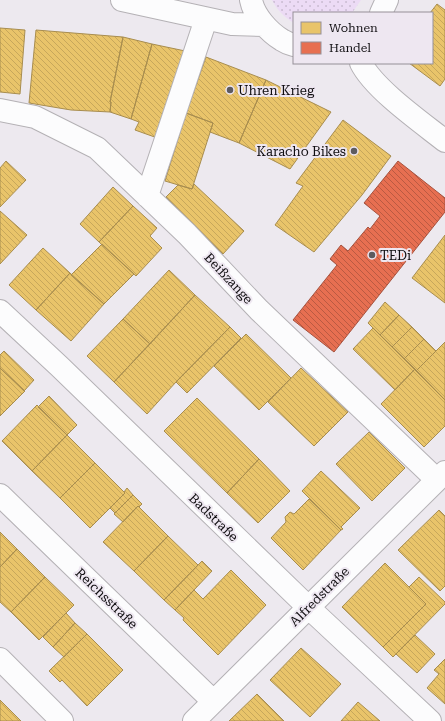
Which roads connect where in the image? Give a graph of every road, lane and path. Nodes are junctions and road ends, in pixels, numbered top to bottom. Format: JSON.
{"nodes":[{"id":1,"x":122,"y":0,"type":"edge"},
{"id":2,"x":251,"y":0,"type":"edge"},
{"id":3,"x":387,"y":0,"type":"edge"},
{"id":4,"x":381,"y":12,"type":"edge"},
{"id":5,"x":206,"y":19,"type":"junction"},
{"id":6,"x":264,"y":25,"type":"junction"},
{"id":7,"x":293,"y":45,"type":"edge"},
{"id":8,"x":362,"y":64,"type":"edge"},
{"id":9,"x":0,"y":110,"type":"edge"},
{"id":10,"x":445,"y":141,"type":"edge"},
{"id":11,"x":147,"y":196,"type":"junction"},
{"id":12,"x":0,"y":311,"type":"edge"},
{"id":13,"x":441,"y":476,"type":"edge"},
{"id":14,"x":0,"y":495,"type":"edge"},
{"id":15,"x":308,"y":607,"type":"junction"},
{"id":16,"x":0,"y":659,"type":"edge"},
{"id":17,"x":214,"y":702,"type":"junction"},
{"id":18,"x":62,"y":721,"type":"edge"},
{"id":19,"x":194,"y":721,"type":"edge"},
{"id":20,"x":430,"y":721,"type":"edge"}],
"edges":[{"from":1,"to":5,"type":"street"},
{"from":2,"to":6,"type":"street"},
{"from":3,"to":4,"type":"street"},
{"from":5,"to":6,"type":"street"},
{"from":5,"to":11,"type":"street"},
{"from":6,"to":7,"type":"street"},
{"from":8,"to":10,"type":"street"},
{"from":9,"to":11,"type":"street","name":"Beißzange"},
{"from":11,"to":13,"type":"street","name":"Beißzange"},
{"from":12,"to":15,"type":"street","name":"Badstraße"},
{"from":13,"to":15,"type":"street","name":"Alfredstraße"},
{"from":14,"to":17,"type":"street","name":"Reichsstraße"},
{"from":15,"to":17,"type":"street","name":"Alfredstraße"},
{"from":15,"to":20,"type":"street","name":"Badstraße"},
{"from":16,"to":18,"type":"street"},
{"from":17,"to":19,"type":"street","name":"Alfredstraße"}]}
